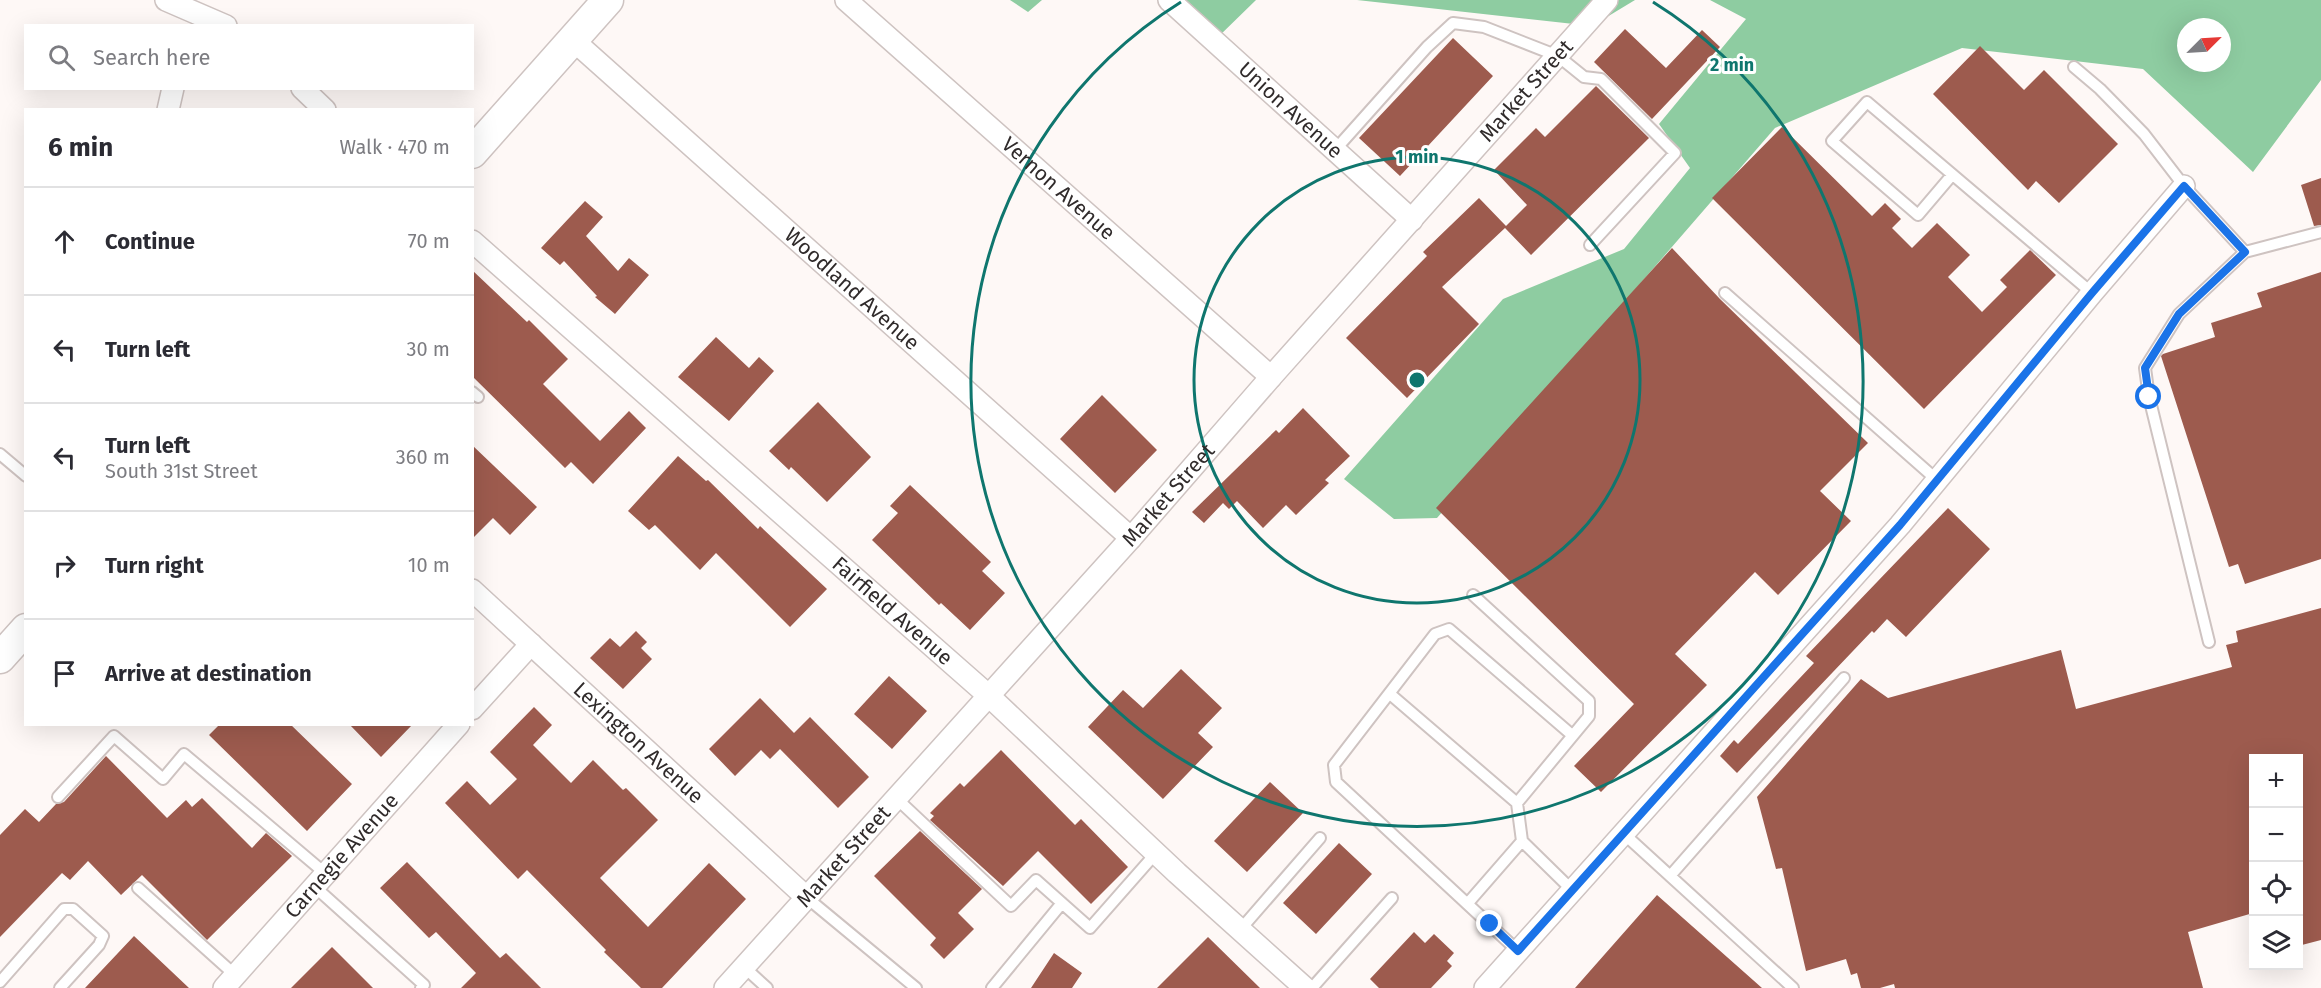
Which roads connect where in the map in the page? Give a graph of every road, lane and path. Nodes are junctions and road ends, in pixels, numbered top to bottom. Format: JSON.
{"nodes":[{"id":1,"x":166,"y":0,"type":"edge"},
{"id":2,"x":608,"y":0,"type":"edge"},
{"id":3,"x":846,"y":0,"type":"edge"},
{"id":4,"x":1169,"y":0,"type":"edge"},
{"id":5,"x":1607,"y":0,"type":"edge"},
{"id":6,"x":191,"y":18,"type":"edge"},
{"id":7,"x":217,"y":24,"type":"edge"},
{"id":8,"x":573,"y":39,"type":"junction"},
{"id":9,"x":1558,"y":56,"type":"junction"},
{"id":10,"x":2074,"y":67,"type":"dead end"},
{"id":11,"x":173,"y":90,"type":"edge"},
{"id":12,"x":304,"y":90,"type":"edge"},
{"id":13,"x":168,"y":108,"type":"edge"},
{"id":14,"x":323,"y":108,"type":"edge"},
{"id":15,"x":1335,"y":150,"type":"junction"},
{"id":16,"x":474,"y":151,"type":"edge"},
{"id":17,"x":1952,"y":175,"type":"junction"},
{"id":18,"x":2184,"y":186,"type":"junction"},
{"id":19,"x":1412,"y":220,"type":"junction"},
{"id":20,"x":2321,"y":232,"type":"edge"},
{"id":21,"x":474,"y":243,"type":"edge"},
{"id":22,"x":1590,"y":244,"type":"dead end"},
{"id":23,"x":2245,"y":252,"type":"junction"},
{"id":24,"x":1725,"y":293,"type":"dead end"},
{"id":25,"x":2092,"y":293,"type":"junction"},
{"id":26,"x":1271,"y":377,"type":"junction"},
{"id":27,"x":0,"y":454,"type":"edge"},
{"id":28,"x":24,"y":474,"type":"edge"},
{"id":29,"x":1937,"y":480,"type":"junction"},
{"id":30,"x":1131,"y":538,"type":"junction"},
{"id":31,"x":474,"y":592,"type":"edge"},
{"id":32,"x":1473,"y":595,"type":"dead end"},
{"id":33,"x":24,"y":631,"type":"edge"},
{"id":34,"x":2209,"y":642,"type":"dead end"},
{"id":35,"x":531,"y":644,"type":"junction"},
{"id":36,"x":0,"y":658,"type":"edge"},
{"id":37,"x":1844,"y":678,"type":"dead end"},
{"id":38,"x":1390,"y":694,"type":"junction"},
{"id":39,"x":989,"y":696,"type":"junction"},
{"id":40,"x":474,"y":707,"type":"edge"},
{"id":41,"x":457,"y":726,"type":"edge"},
{"id":42,"x":1572,"y":735,"type":"junction"},
{"id":43,"x":58,"y":797,"type":"dead end"},
{"id":44,"x":896,"y":798,"type":"junction"},
{"id":45,"x":1517,"y":803,"type":"junction"},
{"id":46,"x":1623,"y":832,"type":"junction"},
{"id":47,"x":1320,"y":838,"type":"dead end"},
{"id":48,"x":1522,"y":841,"type":"junction"},
{"id":49,"x":1156,"y":854,"type":"junction"},
{"id":50,"x":1670,"y":876,"type":"junction"},
{"id":51,"x":321,"y":880,"type":"junction"},
{"id":52,"x":138,"y":888,"type":"dead end"},
{"id":53,"x":1572,"y":890,"type":"junction"},
{"id":54,"x":806,"y":897,"type":"junction"},
{"id":55,"x":1392,"y":898,"type":"dead end"},
{"id":56,"x":1062,"y":903,"type":"junction"},
{"id":57,"x":1468,"y":903,"type":"junction"},
{"id":58,"x":1240,"y":930,"type":"junction"},
{"id":59,"x":1518,"y":951,"type":"junction"},
{"id":60,"x":744,"y":967,"type":"junction"},
{"id":61,"x":0,"y":982,"type":"edge"},
{"id":62,"x":230,"y":982,"type":"edge"},
{"id":63,"x":60,"y":988,"type":"edge"},
{"id":64,"x":421,"y":988,"type":"edge"},
{"id":65,"x":725,"y":988,"type":"edge"},
{"id":66,"x":767,"y":988,"type":"edge"},
{"id":67,"x":916,"y":988,"type":"edge"},
{"id":68,"x":992,"y":988,"type":"edge"},
{"id":69,"x":1305,"y":988,"type":"edge"},
{"id":70,"x":1312,"y":988,"type":"edge"},
{"id":71,"x":1485,"y":988,"type":"edge"},
{"id":72,"x":1793,"y":988,"type":"edge"}],
"edges":[{"from":1,"to":6,"type":"street"},
{"from":2,"to":8,"type":"street"},
{"from":3,"to":26,"type":"street","name":"Vernon Avenue"},
{"from":4,"to":15,"type":"street","name":"Union Avenue"},
{"from":5,"to":9,"type":"street","name":"Market Street"},
{"from":6,"to":7,"type":"street"},
{"from":8,"to":16,"type":"street"},
{"from":8,"to":30,"type":"street","name":"Woodland Avenue"},
{"from":9,"to":15,"type":"lane"},
{"from":9,"to":19,"type":"street","name":"Market Street"},
{"from":9,"to":22,"type":"lane"},
{"from":10,"to":18,"type":"lane"},
{"from":11,"to":13,"type":"street"},
{"from":12,"to":14,"type":"street"},
{"from":15,"to":19,"type":"street","name":"Union Avenue"},
{"from":17,"to":17,"type":"lane"},
{"from":17,"to":25,"type":"lane"},
{"from":18,"to":23,"type":"lane"},
{"from":18,"to":25,"type":"street"},
{"from":19,"to":26,"type":"street","name":"Market Street"},
{"from":20,"to":23,"type":"lane"},
{"from":21,"to":39,"type":"street","name":"Fairfield Avenue"},
{"from":23,"to":34,"type":"lane"},
{"from":24,"to":29,"type":"lane"},
{"from":25,"to":29,"type":"street"},
{"from":26,"to":30,"type":"street","name":"Market Street"},
{"from":27,"to":28,"type":"lane"},
{"from":29,"to":46,"type":"street"},
{"from":30,"to":39,"type":"street","name":"Market Street"},
{"from":31,"to":35,"type":"street","name":"Lexington Avenue"},
{"from":32,"to":42,"type":"lane"},
{"from":33,"to":36,"type":"street"},
{"from":35,"to":40,"type":"street"},
{"from":35,"to":54,"type":"street","name":"Lexington Avenue"},
{"from":37,"to":50,"type":"lane"},
{"from":38,"to":42,"type":"lane"},
{"from":38,"to":45,"type":"lane"},
{"from":38,"to":57,"type":"lane"},
{"from":39,"to":44,"type":"street","name":"Market Street"},
{"from":39,"to":49,"type":"street","name":"Fairfield Avenue"},
{"from":41,"to":51,"type":"street","name":"Carnegie Avenue"},
{"from":42,"to":45,"type":"lane"},
{"from":43,"to":51,"type":"lane"},
{"from":44,"to":54,"type":"street","name":"Market Street"},
{"from":44,"to":56,"type":"lane"},
{"from":45,"to":48,"type":"lane"},
{"from":46,"to":50,"type":"lane"},
{"from":46,"to":53,"type":"street"},
{"from":47,"to":58,"type":"lane"},
{"from":48,"to":53,"type":"lane"},
{"from":48,"to":57,"type":"lane"},
{"from":49,"to":56,"type":"lane"},
{"from":49,"to":58,"type":"street","name":"Fairfield Avenue"},
{"from":50,"to":72,"type":"lane"},
{"from":51,"to":62,"type":"street","name":"Carnegie Avenue"},
{"from":51,"to":64,"type":"lane"},
{"from":52,"to":62,"type":"lane"},
{"from":53,"to":59,"type":"street"},
{"from":54,"to":60,"type":"street","name":"Market Street"},
{"from":54,"to":67,"type":"lane"},
{"from":55,"to":70,"type":"lane"},
{"from":56,"to":68,"type":"lane"},
{"from":57,"to":59,"type":"lane"},
{"from":58,"to":69,"type":"street","name":"Fairfield Avenue"},
{"from":59,"to":71,"type":"street"},
{"from":60,"to":65,"type":"street","name":"Market Street"},
{"from":60,"to":66,"type":"lane"},
{"from":61,"to":63,"type":"lane"}]}
